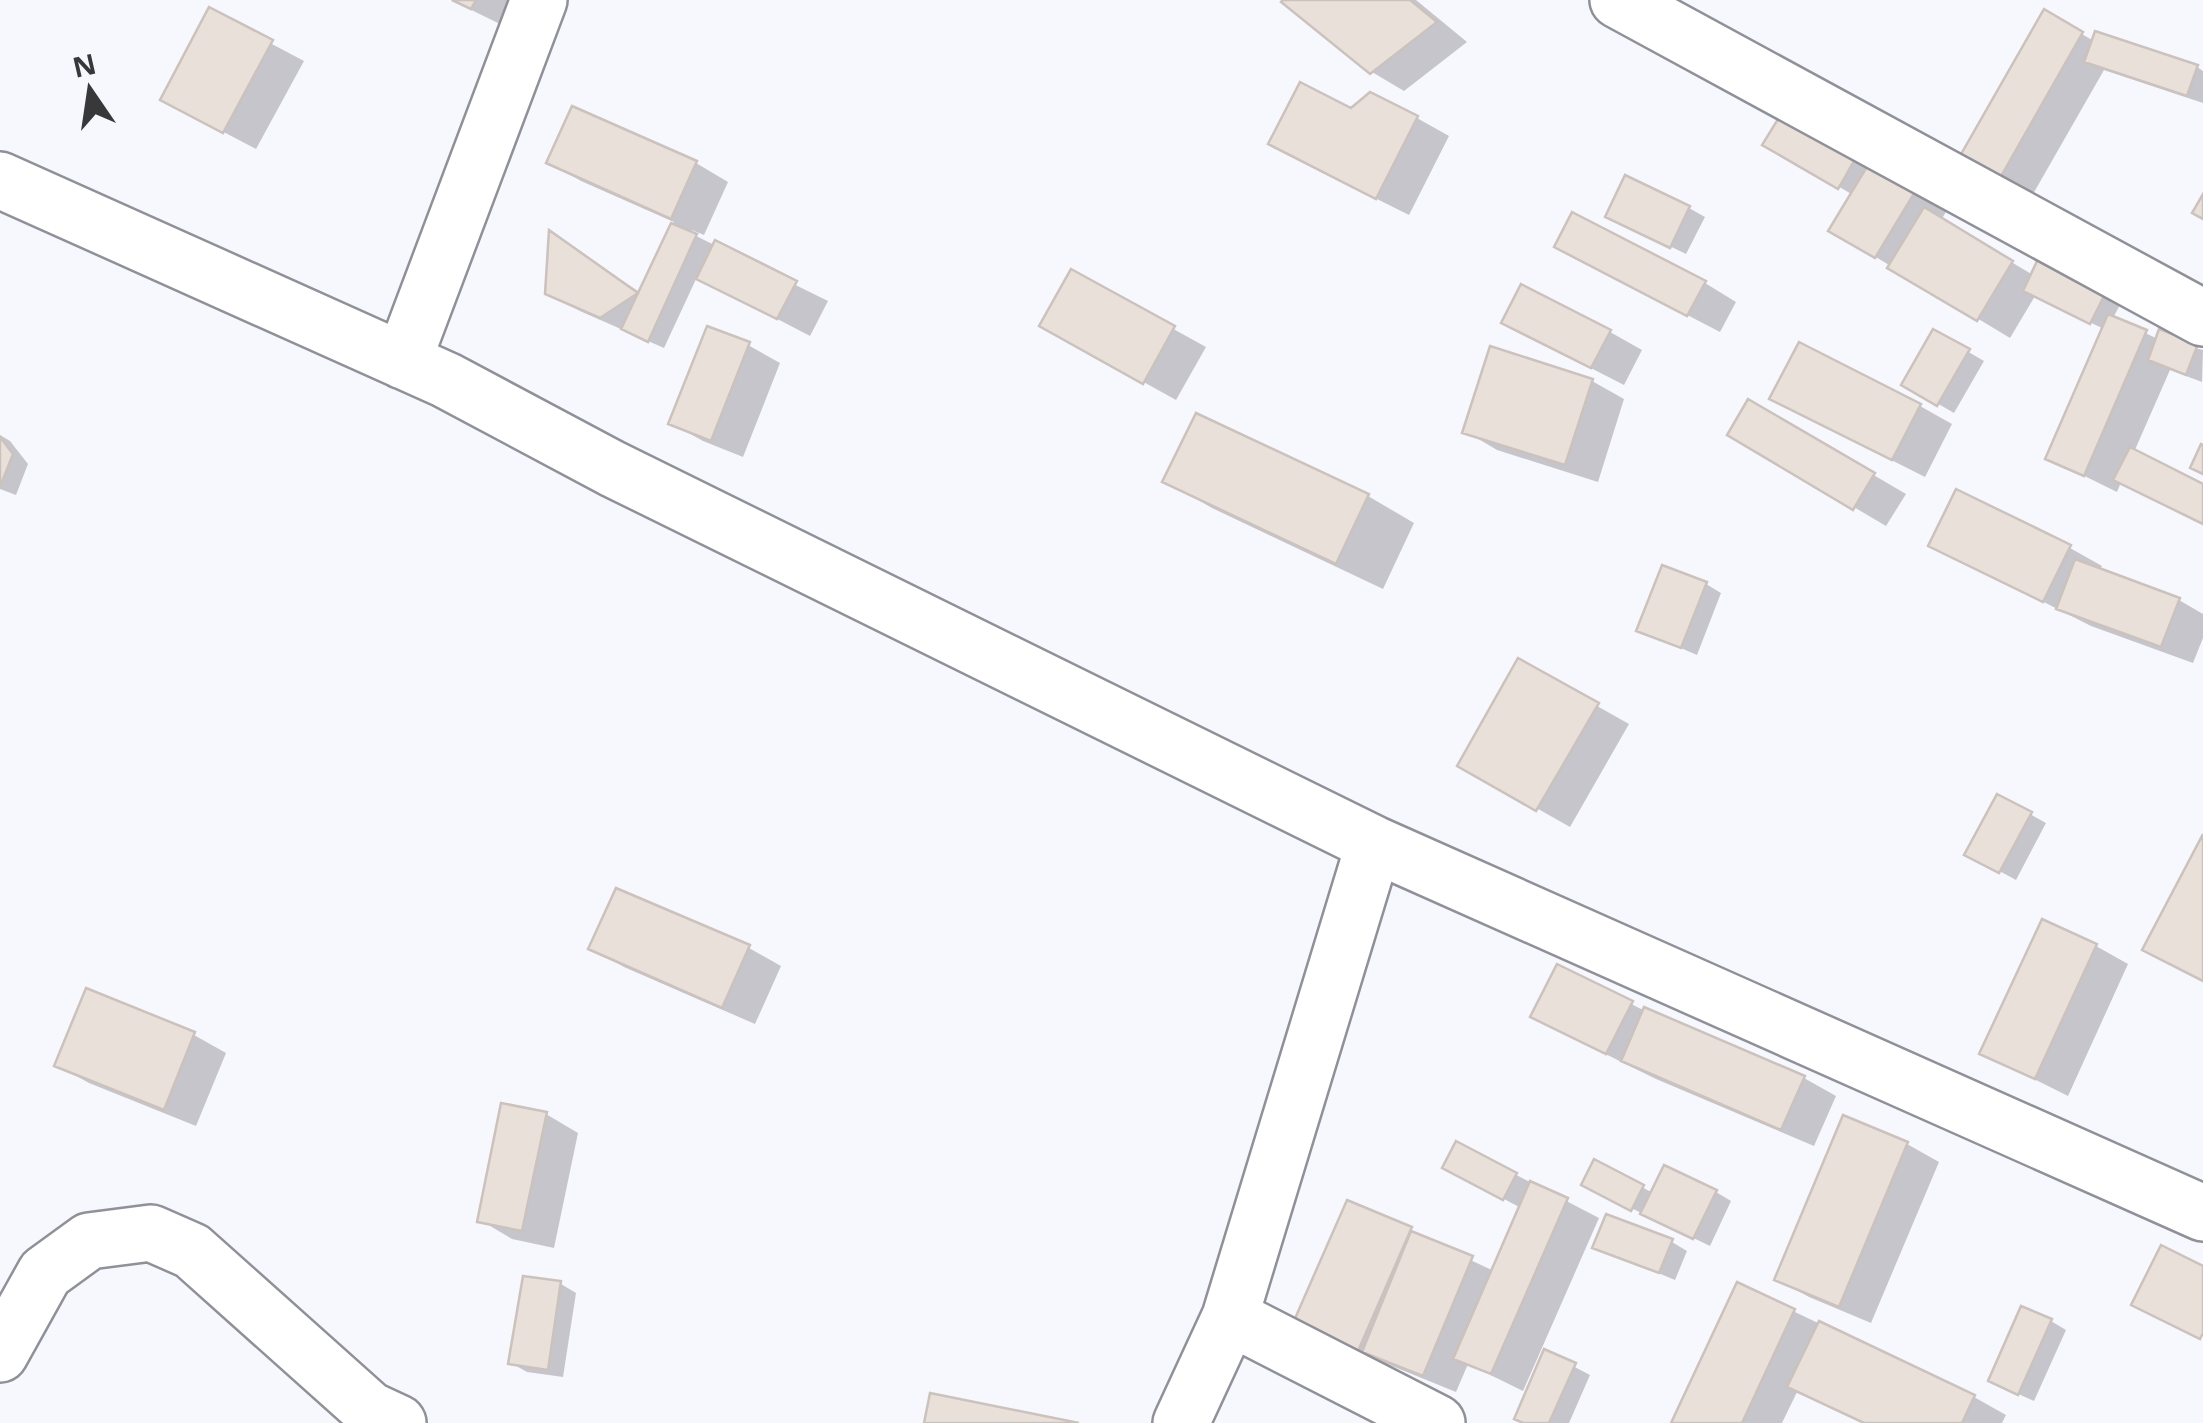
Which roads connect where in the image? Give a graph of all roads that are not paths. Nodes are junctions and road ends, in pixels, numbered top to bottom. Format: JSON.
{"nodes":[{"id":1,"x":539,"y":0,"type":"edge"},
{"id":2,"x":1618,"y":0,"type":"edge"},
{"id":3,"x":0,"y":180,"type":"edge"},
{"id":4,"x":2203,"y":318,"type":"edge"},
{"id":5,"x":403,"y":361,"type":"junction"},
{"id":6,"x":1374,"y":844,"type":"junction"},
{"id":7,"x":2203,"y":1214,"type":"edge"},
{"id":8,"x":1230,"y":1317,"type":"junction"},
{"id":9,"x":0,"y":1354,"type":"edge"},
{"id":10,"x":398,"y":1423,"type":"edge"},
{"id":11,"x":1180,"y":1423,"type":"edge"},
{"id":12,"x":1437,"y":1423,"type":"edge"}],
"edges":[{"from":1,"to":5,"type":"street"},
{"from":2,"to":4,"type":"street"},
{"from":3,"to":5,"type":"street"},
{"from":5,"to":6,"type":"street"},
{"from":6,"to":7,"type":"street"},
{"from":6,"to":8,"type":"street"},
{"from":8,"to":11,"type":"street"},
{"from":8,"to":12,"type":"street"},
{"from":9,"to":10,"type":"street"}]}
